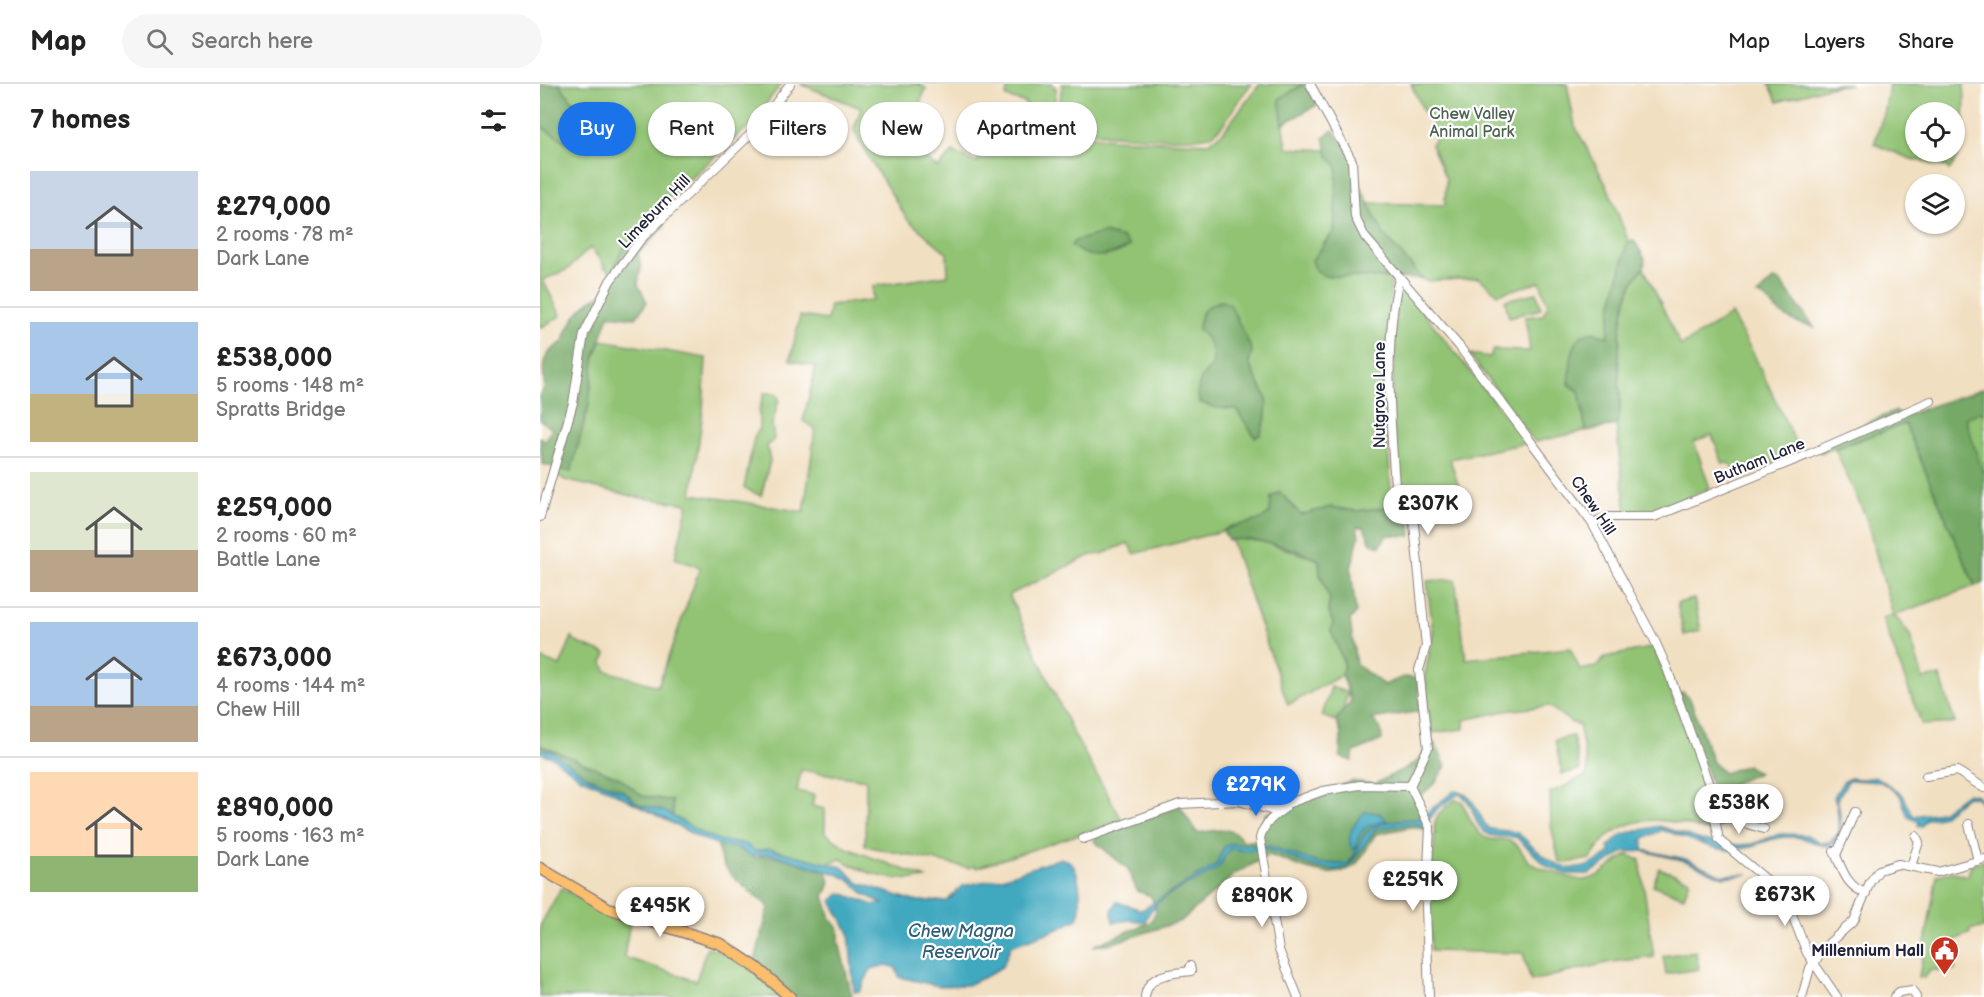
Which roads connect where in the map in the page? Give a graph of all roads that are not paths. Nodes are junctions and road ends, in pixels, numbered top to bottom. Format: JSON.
{"nodes":[{"id":1,"x":789,"y":84,"type":"edge"},
{"id":2,"x":1310,"y":84,"type":"edge"},
{"id":3,"x":1399,"y":278,"type":"junction"},
{"id":4,"x":1930,"y":401,"type":"dead end"},
{"id":5,"x":540,"y":517,"type":"edge"},
{"id":6,"x":1592,"y":523,"type":"junction"},
{"id":7,"x":1926,"y":776,"type":"dead end"},
{"id":8,"x":1410,"y":786,"type":"junction"},
{"id":9,"x":1984,"y":788,"type":"edge"},
{"id":10,"x":1289,"y":805,"type":"junction"},
{"id":11,"x":1855,"y":812,"type":"dead end"},
{"id":12,"x":1715,"y":820,"type":"junction"},
{"id":13,"x":1969,"y":825,"type":"dead end"},
{"id":14,"x":1764,"y":829,"type":"dead end"},
{"id":15,"x":1916,"y":836,"type":"dead end"},
{"id":16,"x":1083,"y":839,"type":"dead end"},
{"id":17,"x":1981,"y":860,"type":"edge"},
{"id":18,"x":1911,"y":866,"type":"junction"},
{"id":19,"x":540,"y":868,"type":"edge"},
{"id":20,"x":1866,"y":893,"type":"junction"},
{"id":21,"x":1814,"y":963,"type":"junction"},
{"id":22,"x":1191,"y":971,"type":"dead end"},
{"id":23,"x":790,"y":997,"type":"edge"},
{"id":24,"x":1145,"y":997,"type":"edge"},
{"id":25,"x":1298,"y":997,"type":"edge"},
{"id":26,"x":1429,"y":997,"type":"edge"},
{"id":27,"x":1802,"y":997,"type":"edge"},
{"id":28,"x":1837,"y":997,"type":"edge"},
{"id":29,"x":1894,"y":997,"type":"edge"},
{"id":30,"x":1916,"y":997,"type":"edge"}],
"edges":[{"from":1,"to":5,"type":"street","name":"Limeburn Hill"},
{"from":2,"to":3,"type":"street","name":"Chew Hill"},
{"from":3,"to":6,"type":"street","name":"Chew Hill"},
{"from":3,"to":8,"type":"street","name":"Nutgrove Lane"},
{"from":4,"to":6,"type":"street","name":"Butham Lane"},
{"from":6,"to":12,"type":"street","name":"Chew Hill"},
{"from":7,"to":9,"type":"street"},
{"from":8,"to":10,"type":"street"},
{"from":8,"to":26,"type":"street"},
{"from":10,"to":16,"type":"street"},
{"from":10,"to":25,"type":"street"},
{"from":11,"to":20,"type":"street"},
{"from":12,"to":14,"type":"street"},
{"from":12,"to":21,"type":"street","name":"Chew Hill"},
{"from":13,"to":17,"type":"street"},
{"from":15,"to":18,"type":"street"},
{"from":17,"to":18,"type":"street"},
{"from":18,"to":20,"type":"street"},
{"from":19,"to":23,"type":"main road"},
{"from":20,"to":21,"type":"street"},
{"from":21,"to":27,"type":"street"},
{"from":21,"to":28,"type":"street","name":"Chew Hill"},
{"from":22,"to":24,"type":"street"},
{"from":29,"to":30,"type":"street"}]}
